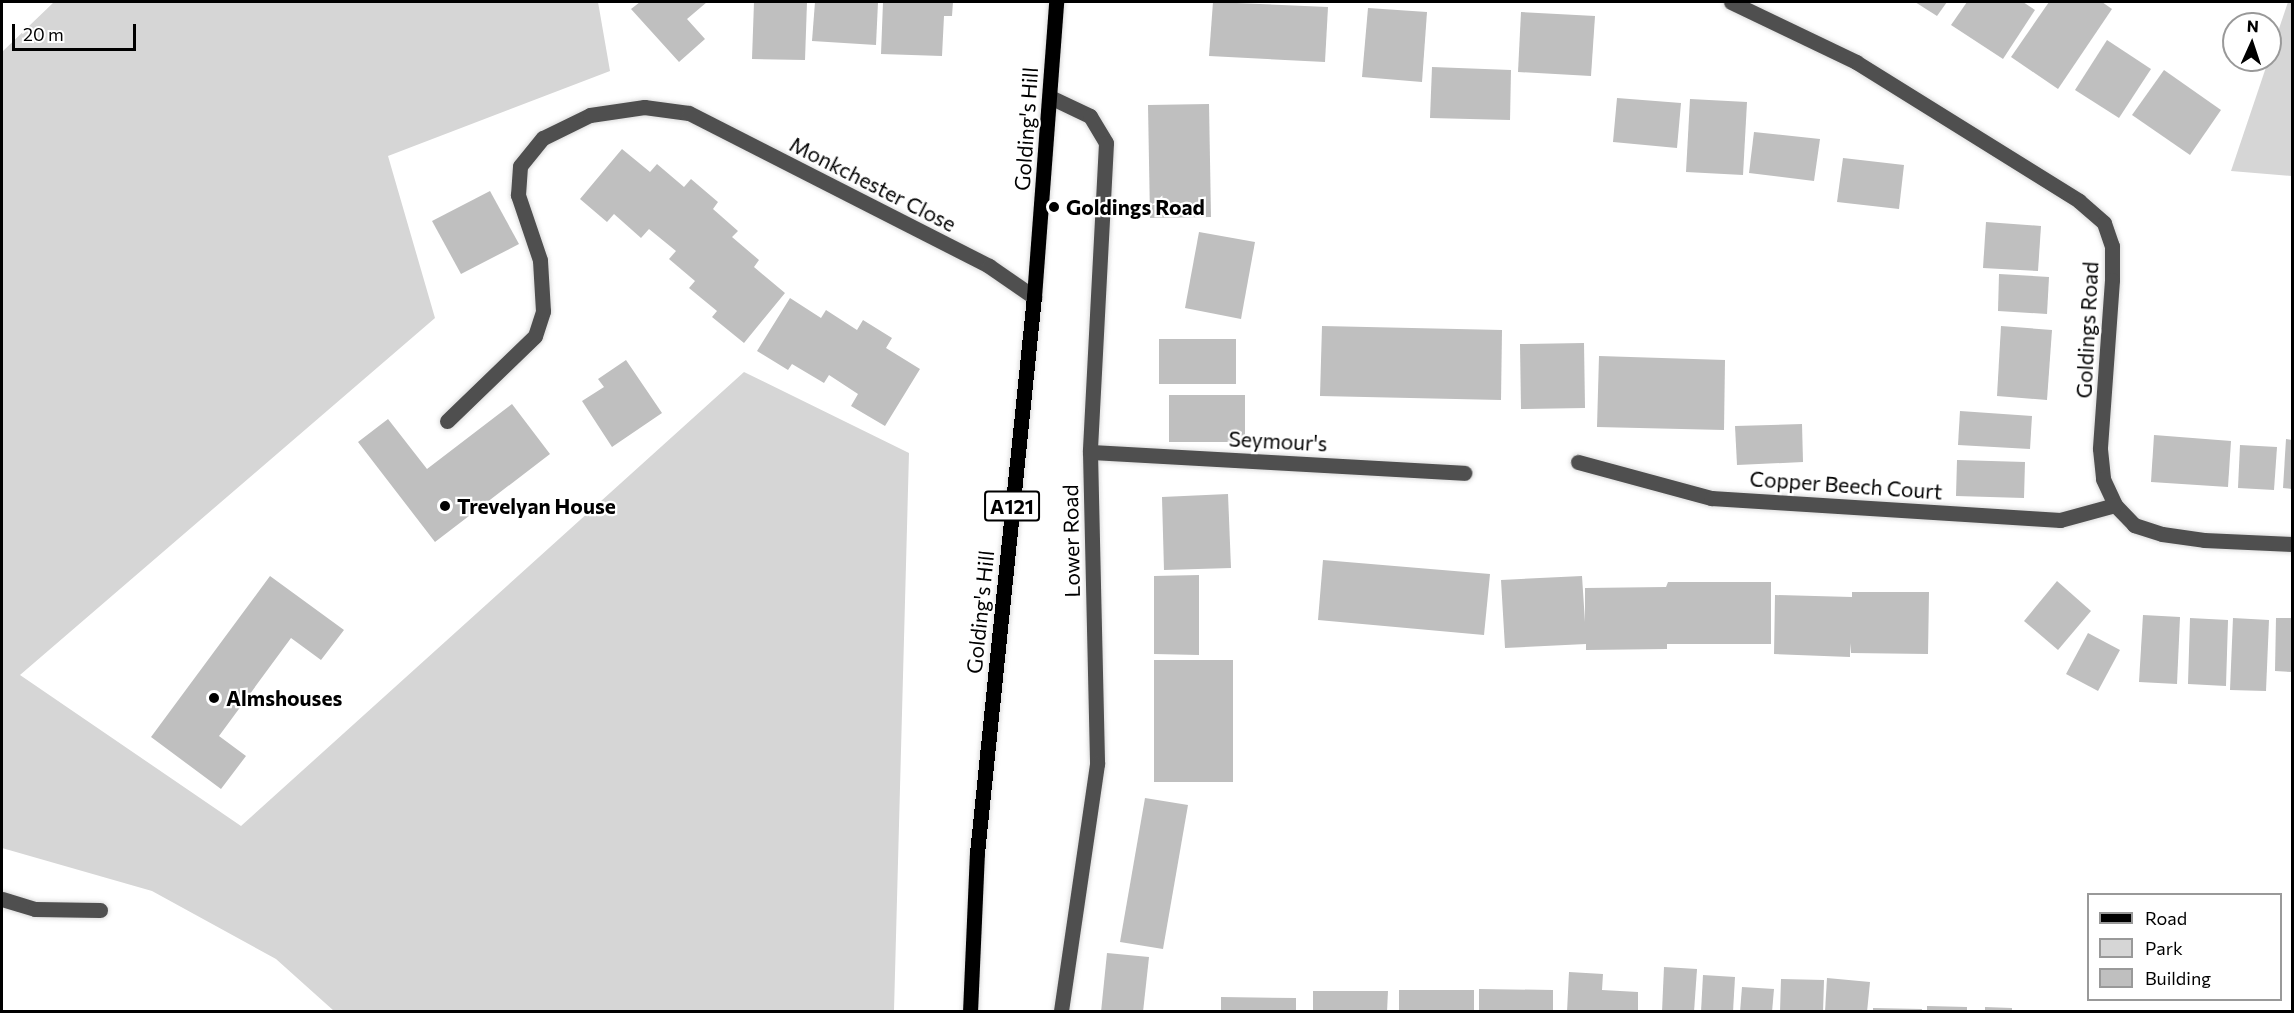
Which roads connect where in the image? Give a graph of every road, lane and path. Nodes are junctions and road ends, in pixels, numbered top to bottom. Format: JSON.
{"nodes":[{"id":1,"x":1056,"y":2,"type":"edge"},
{"id":2,"x":1731,"y":2,"type":"edge"},
{"id":3,"x":1050,"y":97,"type":"junction"},
{"id":4,"x":1034,"y":297,"type":"junction"},
{"id":5,"x":447,"y":421,"type":"dead end"},
{"id":6,"x":1090,"y":452,"type":"junction"},
{"id":7,"x":1578,"y":462,"type":"dead end"},
{"id":8,"x":1464,"y":473,"type":"dead end"},
{"id":9,"x":2115,"y":505,"type":"junction"},
{"id":10,"x":2292,"y":544,"type":"edge"},
{"id":11,"x":2,"y":898,"type":"edge"},
{"id":12,"x":100,"y":910,"type":"dead end"},
{"id":13,"x":970,"y":1011,"type":"edge"},
{"id":14,"x":1061,"y":1011,"type":"edge"}],
"edges":[{"from":1,"to":3,"type":"main road","name":"Golding's Hill","number":"A121"},
{"from":2,"to":9,"type":"street","name":"Goldings Road"},
{"from":3,"to":4,"type":"main road","name":"Golding's Hill","number":"A121"},
{"from":3,"to":6,"type":"street","name":"Lower Road"},
{"from":4,"to":5,"type":"street","name":"Monkchester Close"},
{"from":4,"to":13,"type":"main road","name":"Golding's Hill","number":"A121"},
{"from":6,"to":8,"type":"street","name":"Seymour's"},
{"from":6,"to":14,"type":"street","name":"Lower Road"},
{"from":7,"to":9,"type":"street","name":"Copper Beech Court"},
{"from":9,"to":10,"type":"street","name":"Goldings Road"},
{"from":11,"to":12,"type":"street"}]}
